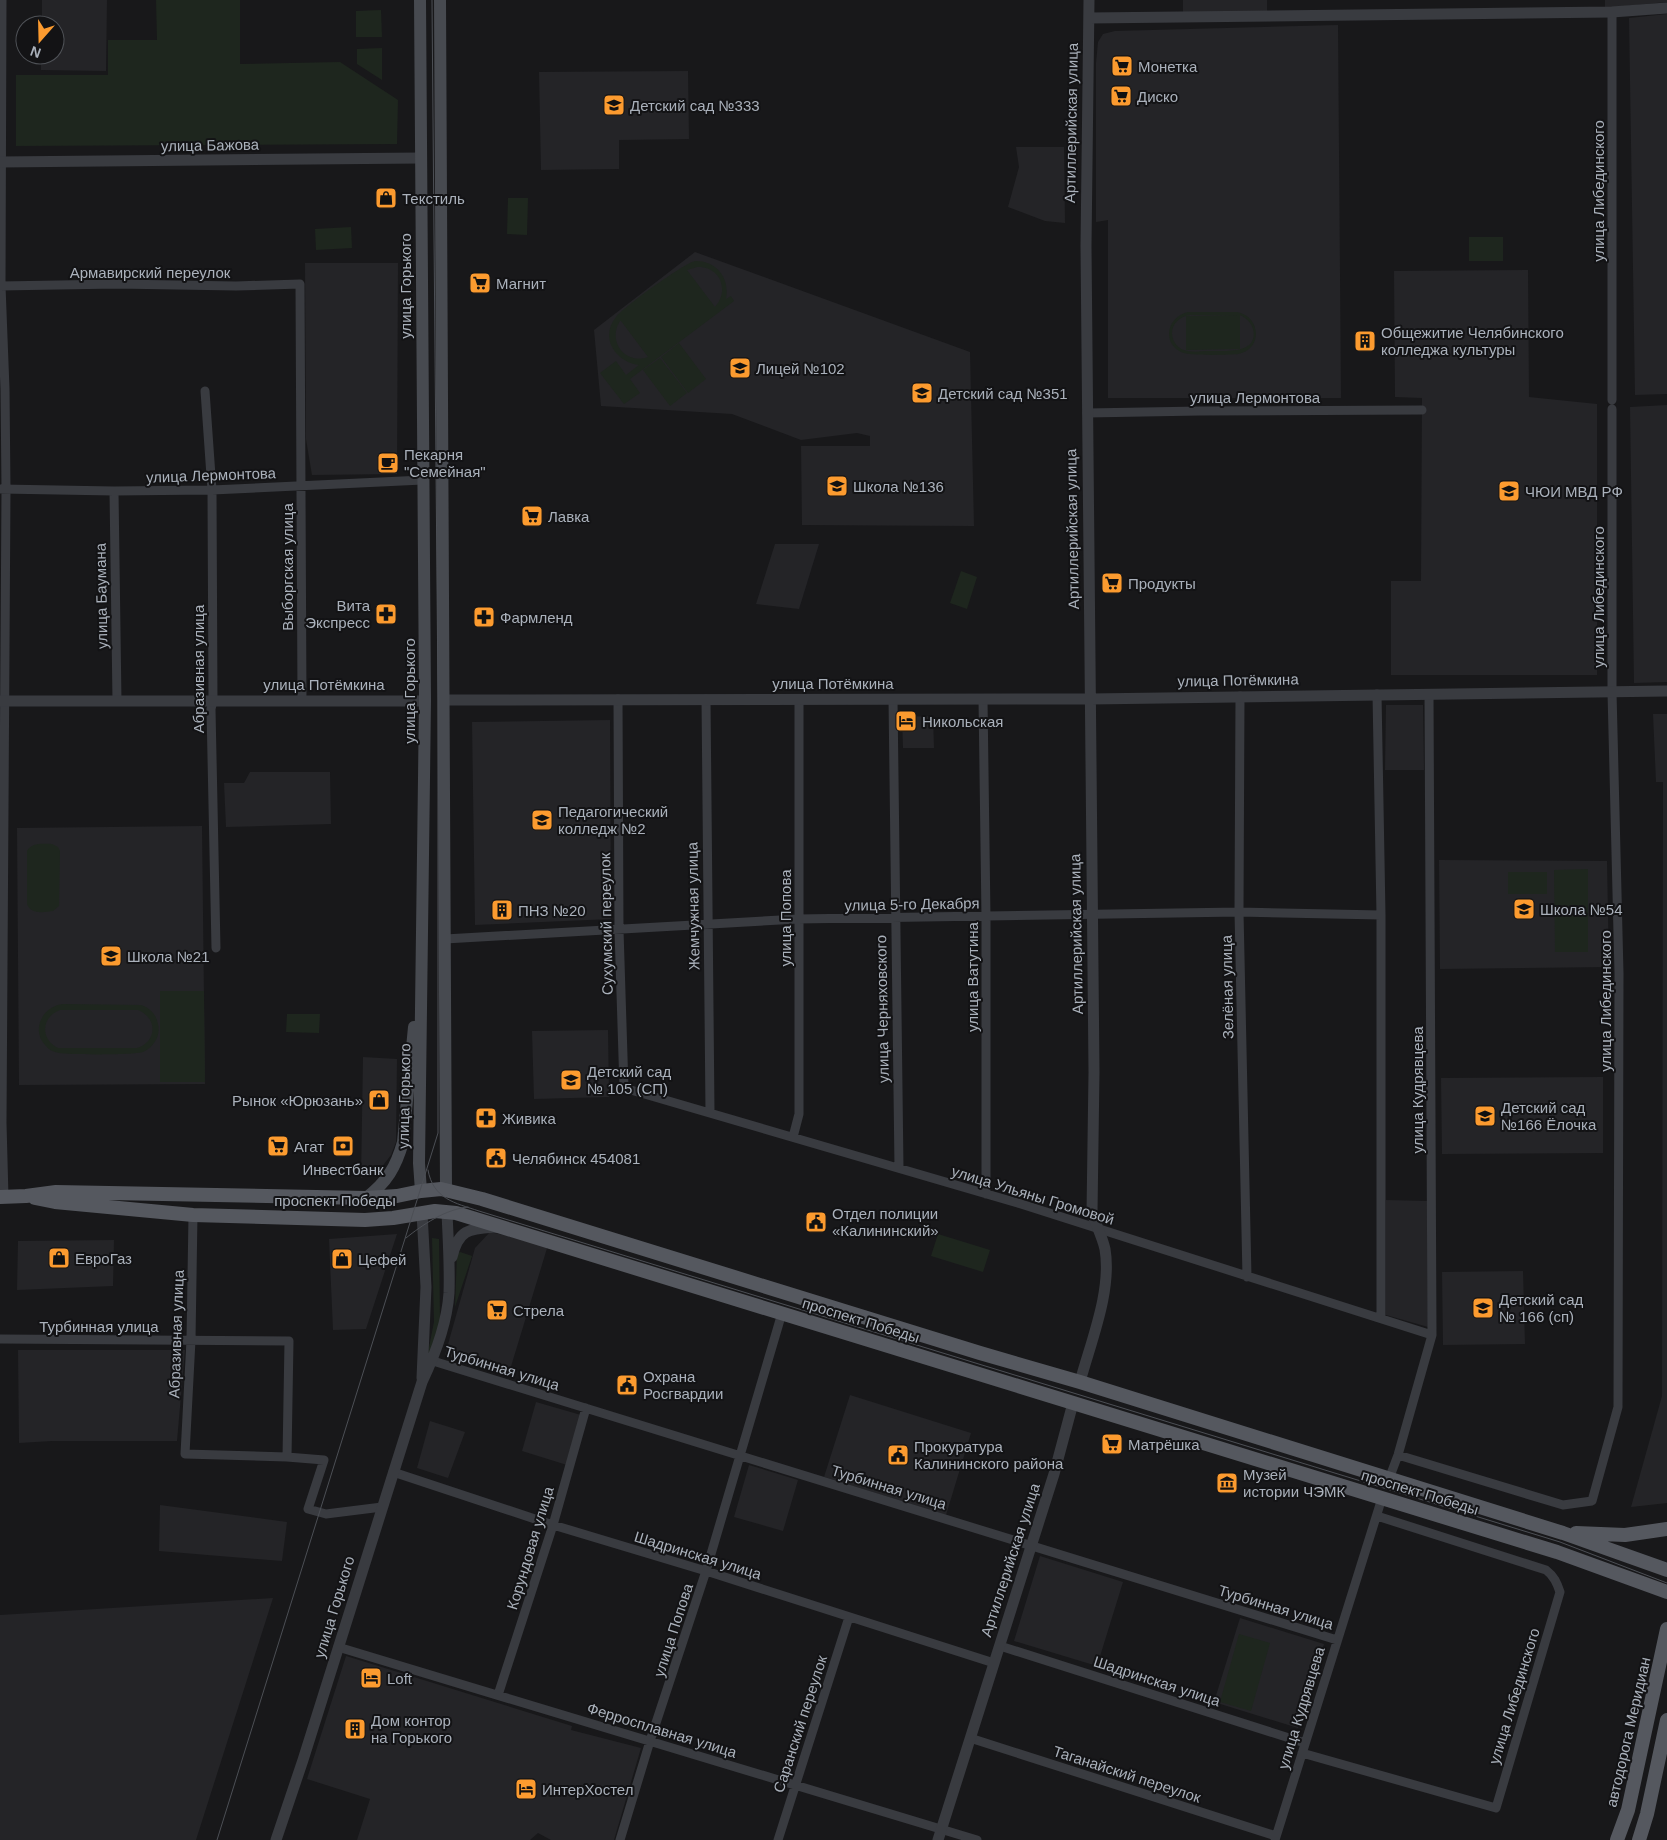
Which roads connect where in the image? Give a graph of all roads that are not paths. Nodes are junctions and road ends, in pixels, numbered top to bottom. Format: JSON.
{"nodes":[{"id":1,"x":2,"y":0,"type":"edge"},
{"id":2,"x":420,"y":0,"type":"edge"},
{"id":3,"x":440,"y":0,"type":"edge"},
{"id":4,"x":1089,"y":0,"type":"edge"},
{"id":5,"x":1667,"y":8,"type":"edge"},
{"id":6,"x":1612,"y":12,"type":"junction"},
{"id":7,"x":1089,"y":18,"type":"junction"},
{"id":8,"x":421,"y":158,"type":"junction"},
{"id":9,"x":441,"y":158,"type":"junction"},
{"id":10,"x":0,"y":162,"type":"edge"},
{"id":11,"x":300,"y":284,"type":"joint"},
{"id":12,"x":0,"y":286,"type":"edge"},
{"id":13,"x":205,"y":390,"type":"dead end"},
{"id":14,"x":1422,"y":410,"type":"dead end"},
{"id":15,"x":1087,"y":413,"type":"junction"},
{"id":16,"x":423,"y":480,"type":"junction"},
{"id":17,"x":300,"y":485,"type":"junction"},
{"id":18,"x":3,"y":489,"type":"edge"},
{"id":19,"x":212,"y":490,"type":"junction"},
{"id":20,"x":114,"y":492,"type":"junction"},
{"id":21,"x":1667,"y":691,"type":"edge"},
{"id":22,"x":1612,"y":692,"type":"junction"},
{"id":23,"x":1377,"y":694,"type":"junction"},
{"id":24,"x":1429,"y":694,"type":"junction"},
{"id":25,"x":1240,"y":696,"type":"junction"},
{"id":26,"x":706,"y":699,"type":"junction"},
{"id":27,"x":799,"y":699,"type":"junction"},
{"id":28,"x":893,"y":699,"type":"junction"},
{"id":29,"x":983,"y":699,"type":"junction"},
{"id":30,"x":1090,"y":699,"type":"junction"},
{"id":31,"x":425,"y":700,"type":"junction"},
{"id":32,"x":444,"y":700,"type":"junction"},
{"id":33,"x":618,"y":700,"type":"junction"},
{"id":34,"x":2,"y":701,"type":"edge"},
{"id":35,"x":117,"y":701,"type":"junction"},
{"id":36,"x":213,"y":701,"type":"junction"},
{"id":37,"x":302,"y":701,"type":"junction"},
{"id":38,"x":424,"y":858,"type":"junction"},
{"id":39,"x":444,"y":859,"type":"junction"},
{"id":40,"x":1239,"y":912,"type":"junction"},
{"id":41,"x":1092,"y":914,"type":"junction"},
{"id":42,"x":1381,"y":915,"type":"junction"},
{"id":43,"x":894,"y":917,"type":"junction"},
{"id":44,"x":986,"y":917,"type":"junction"},
{"id":45,"x":798,"y":919,"type":"junction"},
{"id":46,"x":707,"y":924,"type":"junction"},
{"id":47,"x":619,"y":930,"type":"junction"},
{"id":48,"x":444,"y":939,"type":"junction"},
{"id":49,"x":216,"y":948,"type":"dead end"},
{"id":50,"x":422,"y":993,"type":"junction"},
{"id":51,"x":624,"y":1088,"type":"joint"},
{"id":52,"x":710,"y":1112,"type":"junction"},
{"id":53,"x":793,"y":1137,"type":"junction"},
{"id":54,"x":899,"y":1168,"type":"junction"},
{"id":55,"x":421,"y":1190,"type":"junction"},
{"id":56,"x":446,"y":1190,"type":"junction"},
{"id":57,"x":986,"y":1194,"type":"junction"},
{"id":58,"x":26,"y":1196,"type":"junction"},
{"id":59,"x":2,"y":1197,"type":"edge"},
{"id":60,"x":366,"y":1198,"type":"junction"},
{"id":61,"x":447,"y":1212,"type":"junction"},
{"id":62,"x":422,"y":1213,"type":"junction"},
{"id":63,"x":193,"y":1215,"type":"junction"},
{"id":64,"x":501,"y":1227,"type":"junction"},
{"id":65,"x":1099,"y":1230,"type":"junction"},
{"id":66,"x":448,"y":1270,"type":"junction"},
{"id":67,"x":1247,"y":1277,"type":"junction"},
{"id":68,"x":782,"y":1313,"type":"junction"},
{"id":69,"x":1381,"y":1318,"type":"junction"},
{"id":70,"x":1432,"y":1335,"type":"junction"},
{"id":71,"x":0,"y":1339,"type":"edge"},
{"id":72,"x":191,"y":1340,"type":"junction"},
{"id":73,"x":432,"y":1361,"type":"junction"},
{"id":74,"x":422,"y":1382,"type":"junction"},
{"id":75,"x":1080,"y":1382,"type":"junction"},
{"id":76,"x":1073,"y":1403,"type":"junction"},
{"id":77,"x":586,"y":1408,"type":"junction"},
{"id":78,"x":740,"y":1456,"type":"junction"},
{"id":79,"x":1398,"y":1456,"type":"junction"},
{"id":80,"x":287,"y":1457,"type":"junction"},
{"id":81,"x":393,"y":1472,"type":"junction"},
{"id":82,"x":1389,"y":1479,"type":"junction"},
{"id":83,"x":1382,"y":1498,"type":"junction"},
{"id":84,"x":382,"y":1506,"type":"junction"},
{"id":85,"x":1377,"y":1516,"type":"junction"},
{"id":86,"x":553,"y":1525,"type":"junction"},
{"id":87,"x":1667,"y":1529,"type":"edge"},
{"id":88,"x":1563,"y":1533,"type":"junction"},
{"id":89,"x":1031,"y":1546,"type":"junction"},
{"id":90,"x":1667,"y":1570,"type":"edge"},
{"id":91,"x":706,"y":1571,"type":"junction"},
{"id":92,"x":1667,"y":1592,"type":"edge"},
{"id":93,"x":849,"y":1618,"type":"junction"},
{"id":94,"x":1666,"y":1634,"type":"edge"},
{"id":95,"x":1337,"y":1640,"type":"junction"},
{"id":96,"x":1000,"y":1646,"type":"junction"},
{"id":97,"x":338,"y":1647,"type":"junction"},
{"id":98,"x":994,"y":1663,"type":"junction"},
{"id":99,"x":498,"y":1695,"type":"junction"},
{"id":100,"x":1667,"y":1720,"type":"edge"},
{"id":101,"x":970,"y":1738,"type":"junction"},
{"id":102,"x":650,"y":1741,"type":"junction"},
{"id":103,"x":1305,"y":1743,"type":"junction"},
{"id":104,"x":1302,"y":1753,"type":"junction"},
{"id":105,"x":794,"y":1784,"type":"junction"},
{"id":106,"x":939,"y":1834,"type":"edge"},
{"id":107,"x":1275,"y":1838,"type":"edge"},
{"id":108,"x":276,"y":1840,"type":"edge"},
{"id":109,"x":620,"y":1840,"type":"edge"},
{"id":110,"x":770,"y":1840,"type":"edge"},
{"id":111,"x":778,"y":1840,"type":"edge"},
{"id":112,"x":978,"y":1840,"type":"edge"},
{"id":113,"x":1617,"y":1840,"type":"edge"},
{"id":114,"x":1639,"y":1840,"type":"edge"}],
"edges":[{"from":1,"to":10,"type":"street"},
{"from":2,"to":8,"type":"main road","name":"улица Горького"},
{"from":3,"to":9,"type":"main road","name":"улица Горького"},
{"from":4,"to":7,"type":"street","name":"Артиллерийская улица"},
{"from":5,"to":6,"type":"street"},
{"from":6,"to":7,"type":"street"},
{"from":6,"to":22,"type":"street","name":"улица Либединского"},
{"from":7,"to":15,"type":"street","name":"Артиллерийская улица"},
{"from":8,"to":9,"type":"main road"},
{"from":8,"to":10,"type":"street","name":"улица Бажова"},
{"from":8,"to":16,"type":"main road","name":"улица Горького"},
{"from":9,"to":32,"type":"main road","name":"улица Горького"},
{"from":10,"to":12,"type":"street"},
{"from":11,"to":12,"type":"street","name":"Армавирский переулок"},
{"from":11,"to":17,"type":"street","name":"Выборгская улица"},
{"from":12,"to":18,"type":"street"},
{"from":13,"to":19,"type":"street","name":"Абразивная улица"},
{"from":14,"to":15,"type":"street","name":"улица Лермонтова"},
{"from":15,"to":30,"type":"street","name":"Артиллерийская улица"},
{"from":16,"to":17,"type":"street","name":"улица Лермонтова"},
{"from":16,"to":31,"type":"main road","name":"улица Горького"},
{"from":17,"to":19,"type":"street","name":"улица Лермонтова"},
{"from":17,"to":37,"type":"street","name":"Выборгская улица"},
{"from":18,"to":20,"type":"street","name":"улица Лермонтова"},
{"from":18,"to":34,"type":"street"},
{"from":19,"to":20,"type":"street","name":"улица Лермонтова"},
{"from":19,"to":36,"type":"street","name":"Абразивная улица"},
{"from":20,"to":35,"type":"street","name":"улица Баумана"},
{"from":21,"to":22,"type":"street","name":"улица Потёмкина"},
{"from":22,"to":24,"type":"street","name":"улица Потёмкина"},
{"from":22,"to":79,"type":"street","name":"улица Либединского"},
{"from":23,"to":24,"type":"street","name":"улица Потёмкина"},
{"from":23,"to":25,"type":"street","name":"улица Потёмкина"},
{"from":23,"to":42,"type":"street"},
{"from":24,"to":70,"type":"street","name":"улица Кудрявцева"},
{"from":25,"to":30,"type":"street","name":"улица Потёмкина"},
{"from":25,"to":40,"type":"street","name":"Зелёная улица"},
{"from":26,"to":27,"type":"street","name":"улица Потёмкина"},
{"from":26,"to":33,"type":"street","name":"улица Потёмкина"},
{"from":26,"to":46,"type":"street","name":"Жемчужная улица"},
{"from":27,"to":28,"type":"street","name":"улица Потёмкина"},
{"from":27,"to":45,"type":"street","name":"улица Попова"},
{"from":28,"to":29,"type":"street","name":"улица Потёмкина"},
{"from":28,"to":43,"type":"street","name":"улица Черняховского"},
{"from":29,"to":30,"type":"street","name":"улица Потёмкина"},
{"from":29,"to":44,"type":"street","name":"улица Ватутина"},
{"from":30,"to":41,"type":"street","name":"Артиллерийская улица"},
{"from":31,"to":32,"type":"main road","name":"улица Потёмкина"},
{"from":31,"to":37,"type":"street","name":"улица Потёмкина"},
{"from":31,"to":38,"type":"main road","name":"улица Горького"},
{"from":32,"to":33,"type":"street","name":"улица Потёмкина"},
{"from":32,"to":39,"type":"main road","name":"улица Горького"},
{"from":33,"to":47,"type":"street","name":"Сухумский переулок"},
{"from":34,"to":35,"type":"street","name":"улица Потёмкина"},
{"from":34,"to":59,"type":"street"},
{"from":35,"to":36,"type":"street","name":"улица Потёмкина"},
{"from":36,"to":37,"type":"street","name":"улица Потёмкина"},
{"from":36,"to":49,"type":"street","name":"Абразивная улица"},
{"from":38,"to":39,"type":"main road"},
{"from":38,"to":50,"type":"main road","name":"улица Горького"},
{"from":39,"to":48,"type":"main road","name":"улица Горького"},
{"from":40,"to":41,"type":"street","name":"улица 5-го Декабря"},
{"from":40,"to":42,"type":"street","name":"улица 5-го Декабря"},
{"from":40,"to":67,"type":"street","name":"Зелёная улица"},
{"from":41,"to":44,"type":"street","name":"улица 5-го Декабря"},
{"from":41,"to":65,"type":"street","name":"Артиллерийская улица"},
{"from":42,"to":69,"type":"street"},
{"from":43,"to":44,"type":"street","name":"улица 5-го Декабря"},
{"from":43,"to":45,"type":"street","name":"улица 5-го Декабря"},
{"from":43,"to":54,"type":"street","name":"улица Черняховского"},
{"from":44,"to":57,"type":"street","name":"улица Ватутина"},
{"from":45,"to":46,"type":"street","name":"улица 5-го Декабря"},
{"from":45,"to":53,"type":"street","name":"улица Попова"},
{"from":46,"to":47,"type":"street","name":"улица 5-го Декабря"},
{"from":46,"to":52,"type":"street","name":"Жемчужная улица"},
{"from":47,"to":48,"type":"street","name":"улица 5-го Декабря"},
{"from":47,"to":51,"type":"street","name":"Сухумский переулок"},
{"from":48,"to":56,"type":"main road","name":"улица Горького"},
{"from":50,"to":55,"type":"main road","name":"улица Горького"},
{"from":50,"to":60,"type":"main road"},
{"from":51,"to":52,"type":"street","name":"улица Ульяны Громовой"},
{"from":52,"to":53,"type":"street","name":"улица Ульяны Громовой"},
{"from":53,"to":54,"type":"street","name":"улица Ульяны Громовой"},
{"from":54,"to":57,"type":"street","name":"улица Ульяны Громовой"},
{"from":55,"to":56,"type":"main road","name":"проспект Победы"},
{"from":55,"to":60,"type":"main road","name":"проспект Победы"},
{"from":55,"to":62,"type":"main road","name":"улица Горького"},
{"from":56,"to":61,"type":"main road","name":"улица Горького"},
{"from":56,"to":75,"type":"main road","name":"проспект Победы"},
{"from":57,"to":65,"type":"street","name":"улица Ульяны Громовой"},
{"from":58,"to":59,"type":"main road","name":"проспект Победы"},
{"from":58,"to":60,"type":"main road","name":"проспект Победы"},
{"from":58,"to":63,"type":"main road","name":"проспект Победы"},
{"from":61,"to":62,"type":"main road","name":"проспект Победы"},
{"from":61,"to":64,"type":"main road","name":"проспект Победы"},
{"from":61,"to":66,"type":"street","name":"улица Горького"},
{"from":62,"to":63,"type":"main road","name":"проспект Победы"},
{"from":62,"to":74,"type":"street","name":"улица Горького"},
{"from":63,"to":72,"type":"street","name":"Абразивная улица"},
{"from":64,"to":66,"type":"street","name":"улица Горького"},
{"from":64,"to":68,"type":"main road","name":"проспект Победы"},
{"from":65,"to":67,"type":"street","name":"улица Ульяны Громовой"},
{"from":65,"to":75,"type":"street","name":"Артиллерийская улица"},
{"from":66,"to":73,"type":"street","name":"улица Горького"},
{"from":67,"to":69,"type":"street","name":"улица Ульяны Громовой"},
{"from":68,"to":76,"type":"main road","name":"проспект Победы"},
{"from":68,"to":78,"type":"street","name":"улица Попова"},
{"from":69,"to":70,"type":"street","name":"улица Ульяны Громовой"},
{"from":70,"to":79,"type":"street","name":"улица Кудрявцева"},
{"from":71,"to":72,"type":"street","name":"Турбинная улица"},
{"from":72,"to":80,"type":"street","name":"Турбинная улица"},
{"from":72,"to":80,"type":"street","name":"Абразивная улица"},
{"from":73,"to":74,"type":"street","name":"улица Горького"},
{"from":73,"to":77,"type":"street","name":"Турбинная улица"},
{"from":74,"to":81,"type":"street","name":"улица Горького"},
{"from":75,"to":76,"type":"main road","name":"Артиллерийская улица"},
{"from":75,"to":82,"type":"main road","name":"проспект Победы"},
{"from":76,"to":83,"type":"main road","name":"проспект Победы"},
{"from":76,"to":89,"type":"street","name":"Артиллерийская улица"},
{"from":77,"to":78,"type":"street","name":"Турбинная улица"},
{"from":77,"to":86,"type":"street","name":"Корундовая улица"},
{"from":78,"to":89,"type":"street","name":"Турбинная улица"},
{"from":78,"to":91,"type":"street","name":"улица Попова"},
{"from":79,"to":82,"type":"street","name":"улица Кудрявцева"},
{"from":80,"to":84,"type":"street"},
{"from":81,"to":84,"type":"street","name":"улица Горького"},
{"from":81,"to":86,"type":"street","name":"Шадринская улица"},
{"from":82,"to":88,"type":"main road","name":"проспект Победы"},
{"from":83,"to":85,"type":"street","name":"улица Кудрявцева"},
{"from":83,"to":92,"type":"main road","name":"проспект Победы"},
{"from":84,"to":97,"type":"street","name":"улица Горького"},
{"from":85,"to":95,"type":"street","name":"улица Кудрявцева"},
{"from":85,"to":104,"type":"street","name":"улица Либединского"},
{"from":86,"to":91,"type":"street","name":"Шадринская улица"},
{"from":86,"to":99,"type":"street","name":"Корундовая улица"},
{"from":87,"to":88,"type":"main road"},
{"from":88,"to":90,"type":"main road","name":"проспект Победы"},
{"from":89,"to":95,"type":"street","name":"Турбинная улица"},
{"from":89,"to":96,"type":"street","name":"Артиллерийская улица"},
{"from":91,"to":93,"type":"street","name":"Шадринская улица"},
{"from":91,"to":102,"type":"street","name":"улица Попова"},
{"from":93,"to":98,"type":"street","name":"Шадринская улица"},
{"from":93,"to":105,"type":"street","name":"Саранский переулок"},
{"from":94,"to":113,"type":"main road","name":"автодорога Меридиан"},
{"from":95,"to":103,"type":"street","name":"улица Кудрявцева"},
{"from":96,"to":98,"type":"street","name":"Артиллерийская улица"},
{"from":96,"to":103,"type":"street","name":"Шадринская улица"},
{"from":97,"to":99,"type":"street","name":"Ферросплавная улица"},
{"from":97,"to":108,"type":"street","name":"улица Горького"},
{"from":98,"to":101,"type":"street","name":"Артиллерийская улица"},
{"from":99,"to":102,"type":"street","name":"Ферросплавная улица"},
{"from":100,"to":114,"type":"main road"},
{"from":101,"to":106,"type":"street","name":"Артиллерийская улица"},
{"from":101,"to":107,"type":"street","name":"Таганайский переулок"},
{"from":102,"to":105,"type":"street","name":"Ферросплавная улица"},
{"from":102,"to":109,"type":"street","name":"улица Попова"},
{"from":103,"to":104,"type":"street","name":"улица Кудрявцева"},
{"from":104,"to":107,"type":"street","name":"улица Кудрявцева"},
{"from":105,"to":106,"type":"street","name":"Ферросплавная улица"},
{"from":105,"to":111,"type":"street","name":"Саранский переулок"},
{"from":106,"to":112,"type":"street","name":"Ферросплавная улица"},
{"from":110,"to":111,"type":"street","name":"Саранский переулок"}]}
